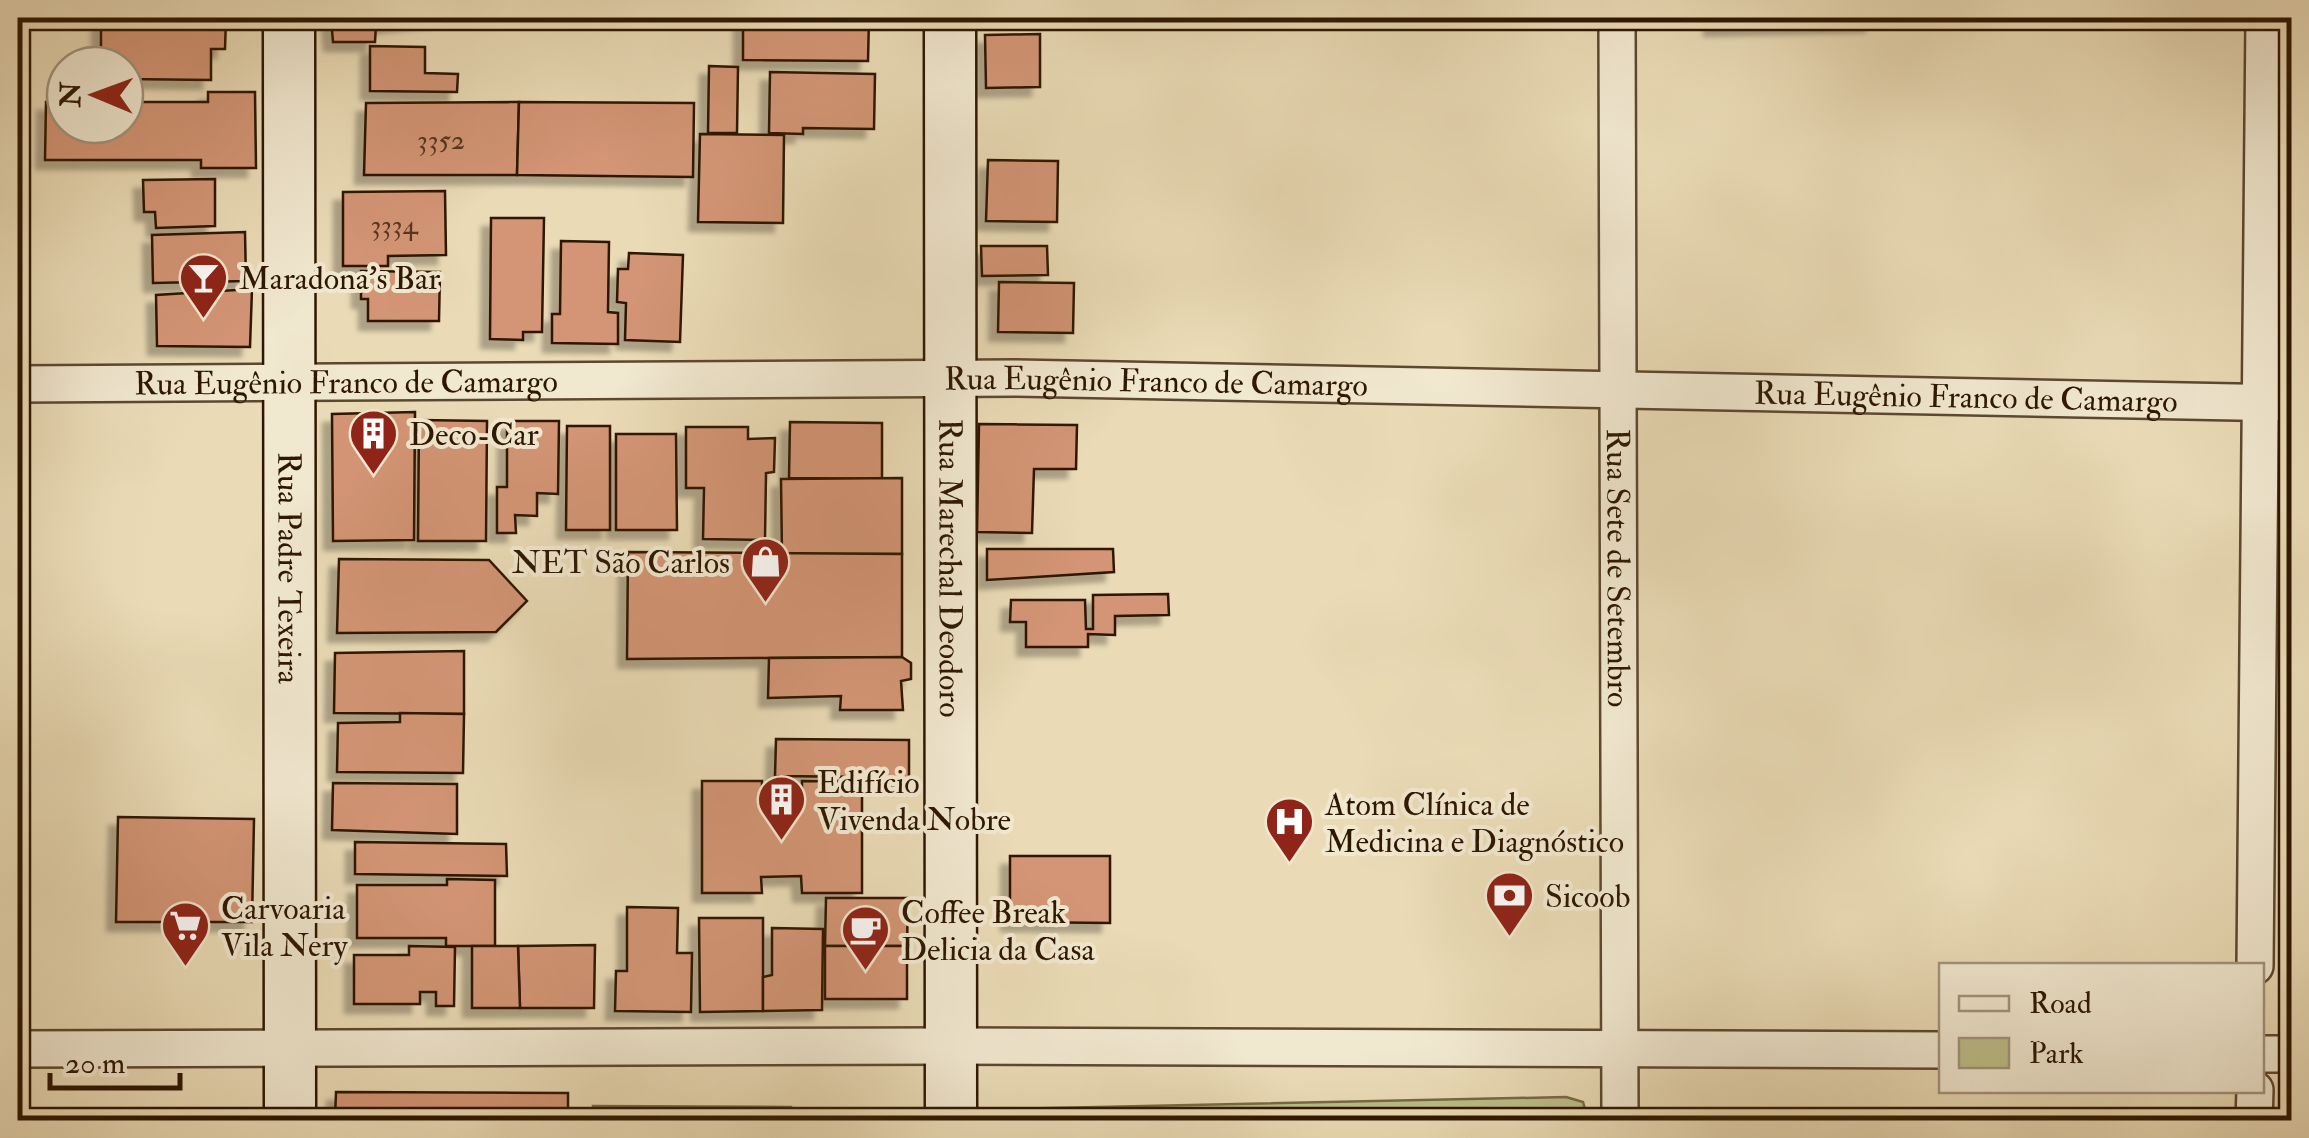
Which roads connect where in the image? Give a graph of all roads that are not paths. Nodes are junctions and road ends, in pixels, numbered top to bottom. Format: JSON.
{"nodes":[{"id":1,"x":290,"y":18,"type":"edge"},
{"id":2,"x":950,"y":18,"type":"edge"},
{"id":3,"x":1618,"y":18,"type":"edge"},
{"id":4,"x":2264,"y":18,"type":"edge"},
{"id":5,"x":953,"y":379,"type":"junction"},
{"id":6,"x":18,"y":384,"type":"edge"},
{"id":7,"x":287,"y":384,"type":"junction"},
{"id":8,"x":1620,"y":392,"type":"junction"},
{"id":9,"x":2275,"y":402,"type":"edge"},
{"id":10,"x":2255,"y":963,"type":"edge"},
{"id":11,"x":952,"y":1046,"type":"junction"},
{"id":12,"x":18,"y":1049,"type":"edge"},
{"id":13,"x":290,"y":1050,"type":"junction"},
{"id":14,"x":1619,"y":1050,"type":"junction"},
{"id":15,"x":1939,"y":1050,"type":"edge"},
{"id":16,"x":2264,"y":1054,"type":"edge"},
{"id":17,"x":2292,"y":1054,"type":"edge"},
{"id":18,"x":2254,"y":1093,"type":"edge"},
{"id":19,"x":290,"y":1120,"type":"edge"},
{"id":20,"x":951,"y":1120,"type":"edge"},
{"id":21,"x":1620,"y":1120,"type":"edge"},
{"id":22,"x":2254,"y":1120,"type":"edge"}],
"edges":[{"from":1,"to":7,"type":"main road","name":"Rua Padre Texeira"},
{"from":2,"to":5,"type":"main road","name":"Rua Marechal Deodoro"},
{"from":3,"to":8,"type":"street","name":"Rua Sete de Setembro"},
{"from":4,"to":9,"type":"street"},
{"from":5,"to":7,"type":"street","name":"Rua Eugênio Franco de Camargo"},
{"from":5,"to":8,"type":"street","name":"Rua Eugênio Franco de Camargo"},
{"from":5,"to":11,"type":"main road","name":"Rua Marechal Deodoro"},
{"from":6,"to":7,"type":"street","name":"Rua Eugênio Franco de Camargo"},
{"from":7,"to":13,"type":"main road","name":"Rua Padre Texeira"},
{"from":8,"to":9,"type":"street","name":"Rua Eugênio Franco de Camargo"},
{"from":8,"to":14,"type":"street","name":"Rua Sete de Setembro"},
{"from":9,"to":10,"type":"street"},
{"from":11,"to":13,"type":"street"},
{"from":11,"to":14,"type":"street"},
{"from":11,"to":20,"type":"main road","name":"Rua Marechal Deodoro"},
{"from":12,"to":13,"type":"street"},
{"from":13,"to":19,"type":"main road","name":"Rua Padre Texeira"},
{"from":14,"to":15,"type":"street"},
{"from":14,"to":21,"type":"street","name":"Rua Sete de Setembro"},
{"from":16,"to":17,"type":"street"},
{"from":18,"to":22,"type":"street"}]}
